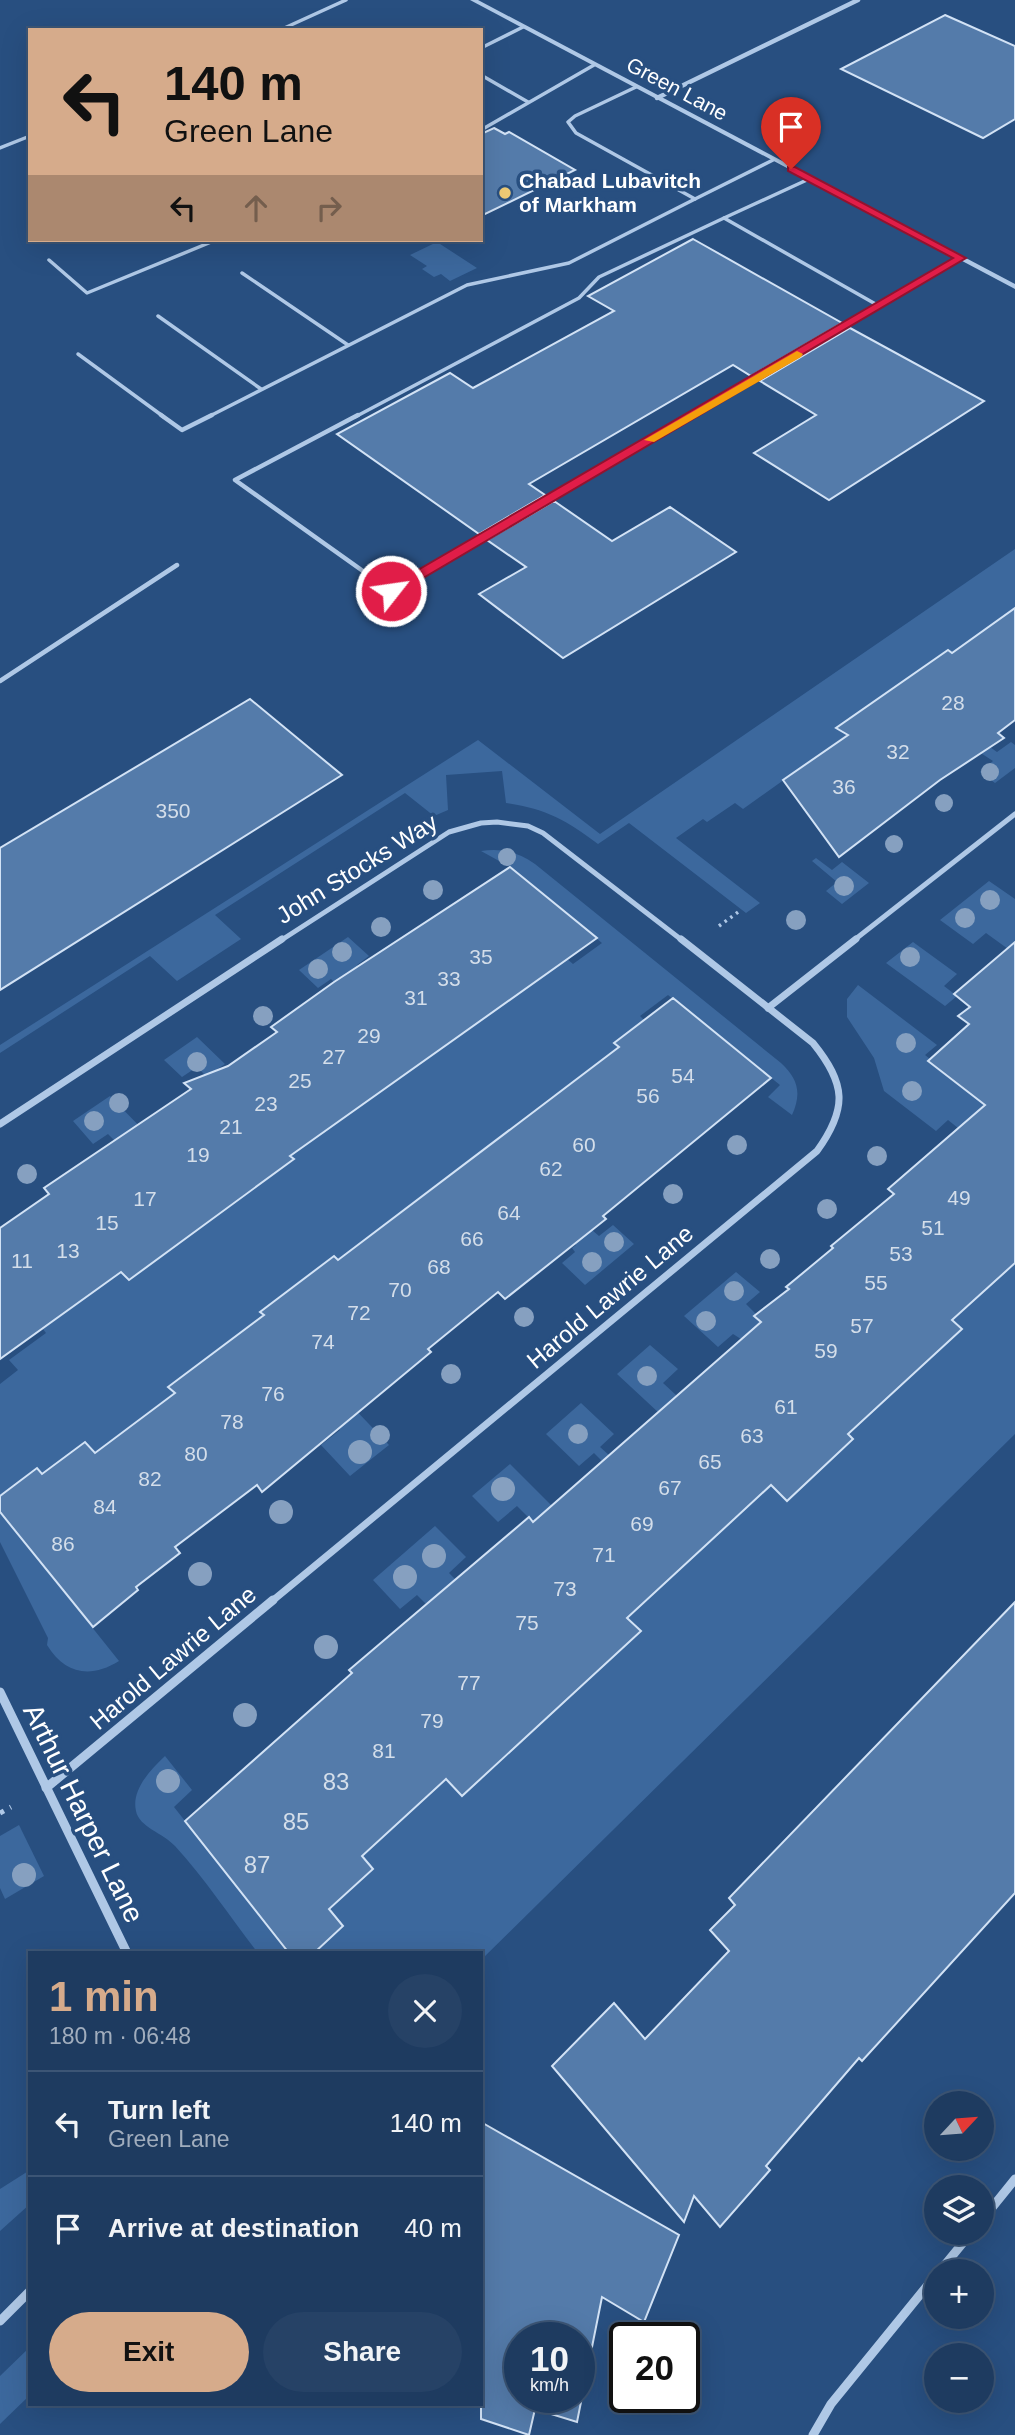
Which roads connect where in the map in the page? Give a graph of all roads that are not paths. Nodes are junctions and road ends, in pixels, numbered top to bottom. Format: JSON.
{"nodes":[{"id":1,"x":472,"y":0,"type":"edge"},
{"id":2,"x":858,"y":0,"type":"edge"},
{"id":3,"x":344,"y":1,"type":"edge"},
{"id":4,"x":523,"y":27,"type":"junction"},
{"id":5,"x":284,"y":28,"type":"edge"},
{"id":6,"x":483,"y":47,"type":"edge"},
{"id":7,"x":594,"y":65,"type":"junction"},
{"id":8,"x":483,"y":76,"type":"edge"},
{"id":9,"x":636,"y":87,"type":"junction"},
{"id":10,"x":657,"y":99,"type":"junction"},
{"id":11,"x":528,"y":102,"type":"junction"},
{"id":12,"x":483,"y":129,"type":"edge"},
{"id":13,"x":28,"y":137,"type":"edge"},
{"id":14,"x":0,"y":148,"type":"edge"},
{"id":15,"x":773,"y":160,"type":"junction"},
{"id":16,"x":809,"y":178,"type":"junction"},
{"id":17,"x":695,"y":199,"type":"junction"},
{"id":18,"x":724,"y":218,"type":"junction"},
{"id":19,"x":211,"y":242,"type":"edge"},
{"id":20,"x":960,"y":258,"type":"junction"},
{"id":21,"x":49,"y":260,"type":"dead end"},
{"id":22,"x":242,"y":273,"type":"dead end"},
{"id":23,"x":1015,"y":287,"type":"edge"},
{"id":24,"x":879,"y":306,"type":"junction"},
{"id":25,"x":158,"y":316,"type":"dead end"},
{"id":26,"x":348,"y":345,"type":"junction"},
{"id":27,"x":78,"y":354,"type":"dead end"},
{"id":28,"x":261,"y":389,"type":"junction"},
{"id":29,"x":177,"y":565,"type":"dead end"},
{"id":30,"x":0,"y":681,"type":"edge"},
{"id":31,"x":1015,"y":814,"type":"edge"},
{"id":32,"x":768,"y":1008,"type":"junction"},
{"id":33,"x":0,"y":1124,"type":"edge"},
{"id":34,"x":0,"y":1692,"type":"edge"},
{"id":35,"x":46,"y":1788,"type":"junction"},
{"id":36,"x":126,"y":1951,"type":"edge"},
{"id":37,"x":1015,"y":2179,"type":"edge"},
{"id":38,"x":994,"y":2205,"type":"edge"},
{"id":39,"x":961,"y":2245,"type":"edge"},
{"id":40,"x":950,"y":2259,"type":"edge"},
{"id":41,"x":924,"y":2290,"type":"edge"},
{"id":42,"x":28,"y":2293,"type":"edge"},
{"id":43,"x":0,"y":2320,"type":"edge"},
{"id":44,"x":813,"y":2435,"type":"edge"}],
"edges":[{"from":1,"to":4,"type":"street","name":"Green Lane"},
{"from":2,"to":10,"type":"street"},
{"from":3,"to":5,"type":"lane"},
{"from":4,"to":6,"type":"lane"},
{"from":4,"to":7,"type":"street","name":"Green Lane"},
{"from":7,"to":9,"type":"street","name":"Green Lane"},
{"from":7,"to":11,"type":"lane"},
{"from":8,"to":11,"type":"lane"},
{"from":9,"to":10,"type":"street","name":"Green Lane"},
{"from":9,"to":17,"type":"lane"},
{"from":10,"to":15,"type":"street","name":"Green Lane"},
{"from":11,"to":12,"type":"lane"},
{"from":13,"to":14,"type":"lane"},
{"from":15,"to":16,"type":"street","name":"Green Lane"},
{"from":15,"to":17,"type":"lane"},
{"from":16,"to":18,"type":"lane"},
{"from":16,"to":20,"type":"street","name":"Green Lane"},
{"from":17,"to":26,"type":"lane"},
{"from":18,"to":24,"type":"lane"},
{"from":18,"to":24,"type":"lane"},
{"from":19,"to":21,"type":"lane"},
{"from":20,"to":23,"type":"street","name":"Green Lane"},
{"from":20,"to":24,"type":"lane"},
{"from":22,"to":26,"type":"lane"},
{"from":25,"to":28,"type":"lane"},
{"from":26,"to":28,"type":"lane"},
{"from":27,"to":28,"type":"lane"},
{"from":29,"to":30,"type":"lane"},
{"from":31,"to":32,"type":"street"},
{"from":32,"to":33,"type":"street","name":"John Stocks Way"},
{"from":32,"to":35,"type":"street","name":"Harold Lawrie Lane"},
{"from":34,"to":35,"type":"street","name":"Arthur Harper Lane"},
{"from":35,"to":36,"type":"street","name":"Arthur Harper Lane"},
{"from":37,"to":38,"type":"street"},
{"from":39,"to":40,"type":"street"},
{"from":41,"to":44,"type":"street"},
{"from":42,"to":43,"type":"street"}]}
